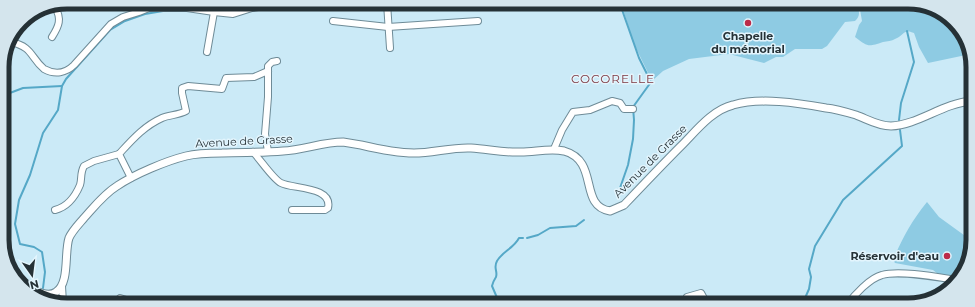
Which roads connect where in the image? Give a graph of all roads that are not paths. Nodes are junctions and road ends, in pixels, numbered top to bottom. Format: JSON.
{"nodes":[{"id":1,"x":146,"y":9,"type":"edge"},
{"id":2,"x":194,"y":9,"type":"edge"},
{"id":3,"x":249,"y":9,"type":"edge"},
{"id":4,"x":387,"y":9,"type":"edge"},
{"id":5,"x":56,"y":10,"type":"edge"},
{"id":6,"x":214,"y":12,"type":"junction"},
{"id":7,"x":334,"y":21,"type":"dead end"},
{"id":8,"x":478,"y":21,"type":"dead end"},
{"id":9,"x":388,"y":27,"type":"junction"},
{"id":10,"x":52,"y":38,"type":"dead end"},
{"id":11,"x":14,"y":43,"type":"edge"},
{"id":12,"x":390,"y":48,"type":"dead end"},
{"id":13,"x":207,"y":52,"type":"dead end"},
{"id":14,"x":277,"y":61,"type":"dead end"},
{"id":15,"x":268,"y":71,"type":"junction"},
{"id":16,"x":966,"y":103,"type":"edge"},
{"id":17,"x":632,"y":109,"type":"dead end"},
{"id":18,"x":554,"y":150,"type":"junction"},
{"id":19,"x":268,"y":151,"type":"junction"},
{"id":20,"x":254,"y":152,"type":"junction"},
{"id":21,"x":119,"y":154,"type":"junction"},
{"id":22,"x":131,"y":178,"type":"junction"},
{"id":23,"x":55,"y":210,"type":"dead end"},
{"id":24,"x":292,"y":210,"type":"dead end"},
{"id":25,"x":950,"y":279,"type":"edge"},
{"id":26,"x":62,"y":286,"type":"junction"},
{"id":27,"x":41,"y":292,"type":"edge"},
{"id":28,"x":687,"y":297,"type":"dead end"},
{"id":29,"x":63,"y":298,"type":"edge"},
{"id":30,"x":704,"y":298,"type":"edge"},
{"id":31,"x":854,"y":298,"type":"edge"}],
"edges":[{"from":1,"to":11,"type":"street"},
{"from":2,"to":6,"type":"street"},
{"from":3,"to":6,"type":"street"},
{"from":4,"to":9,"type":"street"},
{"from":5,"to":10,"type":"street"},
{"from":6,"to":13,"type":"street"},
{"from":7,"to":9,"type":"street"},
{"from":8,"to":9,"type":"street"},
{"from":9,"to":12,"type":"street"},
{"from":14,"to":15,"type":"street"},
{"from":15,"to":19,"type":"street"},
{"from":15,"to":21,"type":"street"},
{"from":16,"to":18,"type":"main road","name":"Avenue de Grasse"},
{"from":17,"to":18,"type":"street"},
{"from":18,"to":19,"type":"main road","name":"Avenue de Grasse"},
{"from":19,"to":20,"type":"main road","name":"Avenue de Grasse"},
{"from":20,"to":22,"type":"main road","name":"Avenue de Grasse"},
{"from":20,"to":24,"type":"street"},
{"from":21,"to":22,"type":"street"},
{"from":21,"to":23,"type":"street"},
{"from":22,"to":26,"type":"main road","name":"Avenue de Grasse"},
{"from":25,"to":31,"type":"street"},
{"from":26,"to":27,"type":"main road"},
{"from":26,"to":29,"type":"street"},
{"from":28,"to":30,"type":"street"}]}
